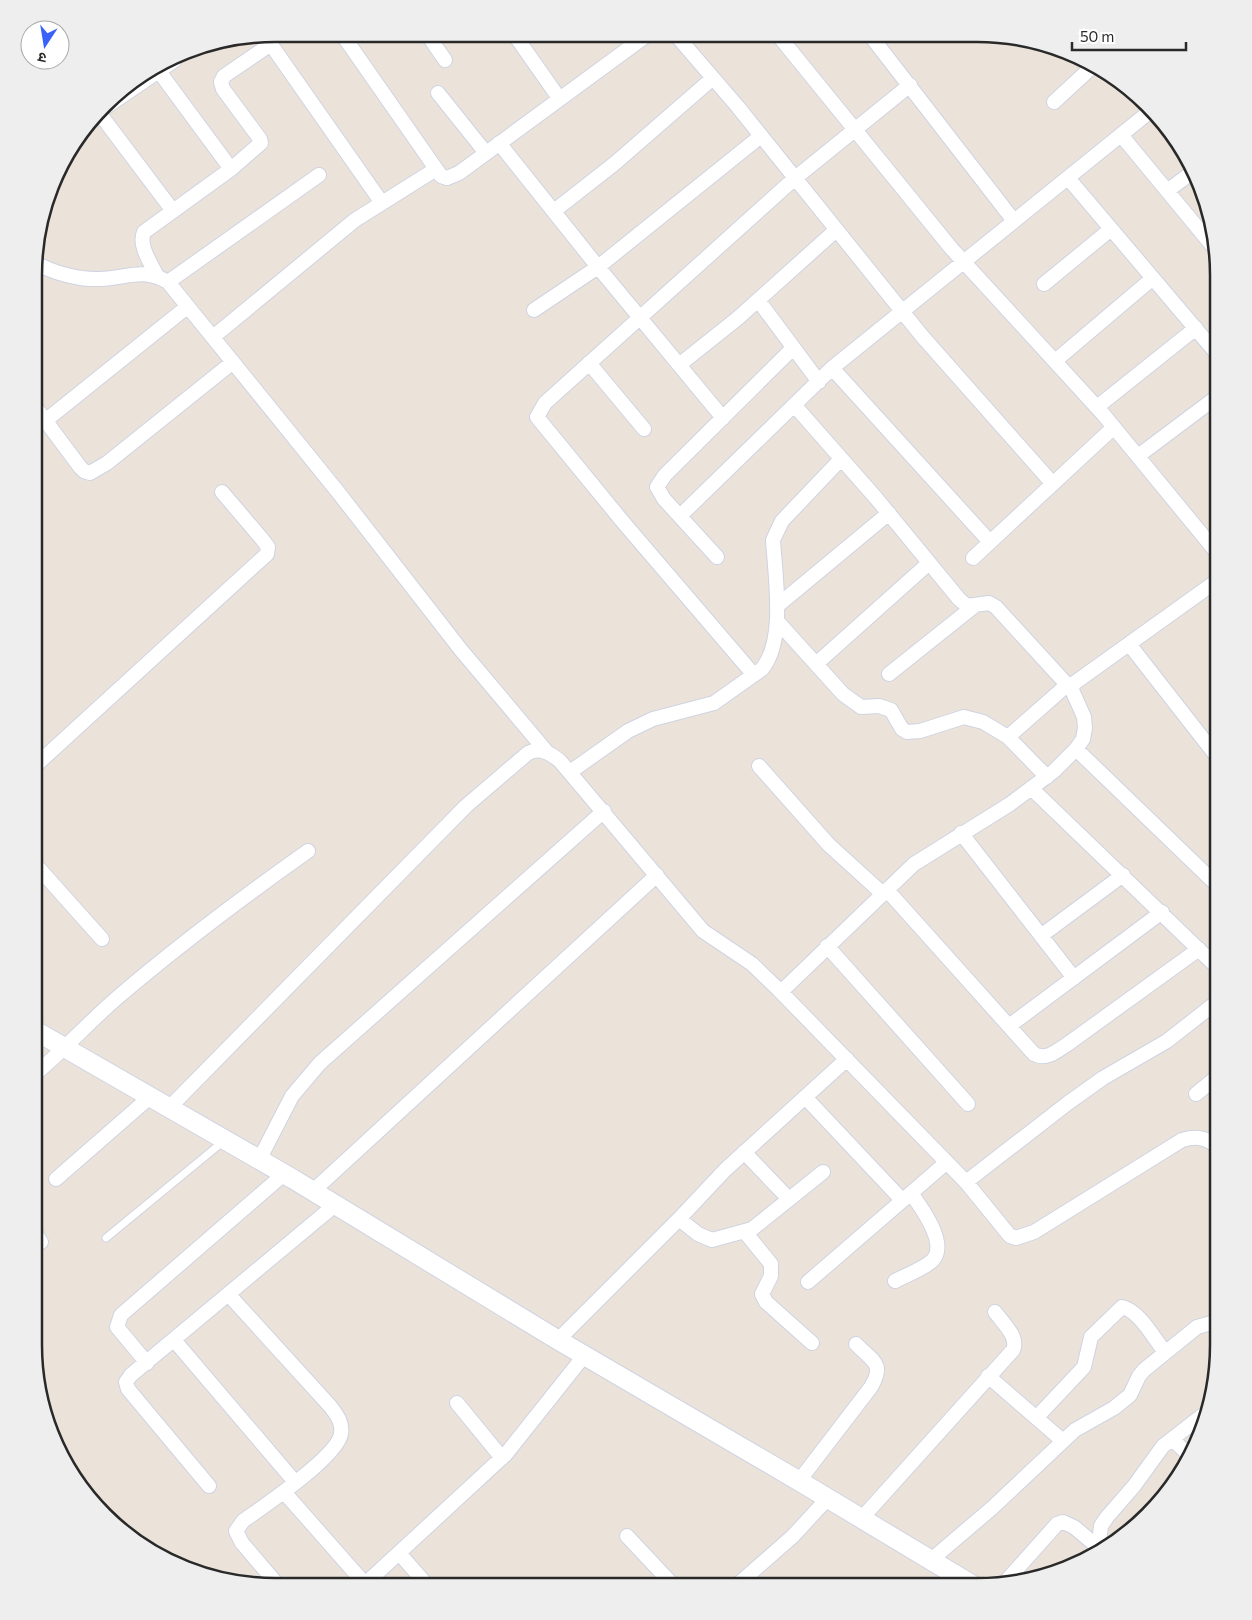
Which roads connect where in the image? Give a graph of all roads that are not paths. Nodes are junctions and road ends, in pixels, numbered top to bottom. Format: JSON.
{"nodes":[{"id":1,"x":270,"y":42,"type":"edge"},
{"id":2,"x":348,"y":42,"type":"edge"},
{"id":3,"x":433,"y":42,"type":"edge"},
{"id":4,"x":520,"y":42,"type":"edge"},
{"id":5,"x":637,"y":42,"type":"edge"},
{"id":6,"x":682,"y":42,"type":"edge"},
{"id":7,"x":784,"y":42,"type":"edge"},
{"id":8,"x":875,"y":42,"type":"edge"},
{"id":9,"x":265,"y":43,"type":"edge"},
{"id":10,"x":445,"y":60,"type":"dead end"},
{"id":11,"x":1087,"y":71,"type":"edge"},
{"id":12,"x":161,"y":73,"type":"edge"},
{"id":13,"x":713,"y":78,"type":"junction"},
{"id":14,"x":910,"y":85,"type":"junction"},
{"id":15,"x":438,"y":93,"type":"dead end"},
{"id":16,"x":559,"y":98,"type":"junction"},
{"id":17,"x":1054,"y":102,"type":"dead end"},
{"id":18,"x":1145,"y":115,"type":"edge"},
{"id":19,"x":103,"y":119,"type":"edge"},
{"id":20,"x":855,"y":131,"type":"junction"},
{"id":21,"x":761,"y":136,"type":"junction"},
{"id":22,"x":1121,"y":136,"type":"junction"},
{"id":23,"x":499,"y":143,"type":"junction"},
{"id":24,"x":486,"y":153,"type":"junction"},
{"id":25,"x":231,"y":169,"type":"junction"},
{"id":26,"x":436,"y":169,"type":"junction"},
{"id":27,"x":318,"y":175,"type":"dead end"},
{"id":28,"x":1187,"y":176,"type":"edge"},
{"id":29,"x":1068,"y":178,"type":"junction"},
{"id":30,"x":794,"y":179,"type":"junction"},
{"id":31,"x":1167,"y":191,"type":"junction"},
{"id":32,"x":382,"y":204,"type":"junction"},
{"id":33,"x":173,"y":211,"type":"junction"},
{"id":34,"x":554,"y":211,"type":"junction"},
{"id":35,"x":1014,"y":221,"type":"junction"},
{"id":36,"x":1111,"y":229,"type":"junction"},
{"id":37,"x":835,"y":231,"type":"junction"},
{"id":38,"x":1207,"y":239,"type":"edge"},
{"id":39,"x":964,"y":262,"type":"junction"},
{"id":40,"x":43,"y":265,"type":"edge"},
{"id":41,"x":598,"y":267,"type":"junction"},
{"id":42,"x":1153,"y":278,"type":"junction"},
{"id":43,"x":163,"y":279,"type":"junction"},
{"id":44,"x":1044,"y":284,"type":"dead end"},
{"id":45,"x":758,"y":300,"type":"junction"},
{"id":46,"x":187,"y":307,"type":"junction"},
{"id":47,"x":534,"y":310,"type":"dead end"},
{"id":48,"x":902,"y":313,"type":"junction"},
{"id":49,"x":641,"y":316,"type":"junction"},
{"id":50,"x":1196,"y":328,"type":"junction"},
{"id":51,"x":213,"y":336,"type":"junction"},
{"id":52,"x":1210,"y":345,"type":"edge"},
{"id":53,"x":793,"y":348,"type":"junction"},
{"id":54,"x":1055,"y":361,"type":"junction"},
{"id":55,"x":233,"y":362,"type":"junction"},
{"id":56,"x":589,"y":363,"type":"junction"},
{"id":57,"x":678,"y":365,"type":"junction"},
{"id":58,"x":832,"y":368,"type":"junction"},
{"id":59,"x":819,"y":382,"type":"junction"},
{"id":60,"x":1210,"y":402,"type":"edge"},
{"id":61,"x":794,"y":406,"type":"junction"},
{"id":62,"x":1097,"y":407,"type":"junction"},
{"id":63,"x":42,"y":417,"type":"edge"},
{"id":64,"x":724,"y":418,"type":"junction"},
{"id":65,"x":45,"y":421,"type":"junction"},
{"id":66,"x":1114,"y":427,"type":"junction"},
{"id":67,"x":644,"y":429,"type":"dead end"},
{"id":68,"x":1138,"y":456,"type":"junction"},
{"id":69,"x":841,"y":458,"type":"junction"},
{"id":70,"x":1053,"y":484,"type":"junction"},
{"id":71,"x":222,"y":492,"type":"dead end"},
{"id":72,"x":889,"y":513,"type":"junction"},
{"id":73,"x":680,"y":516,"type":"junction"},
{"id":74,"x":990,"y":542,"type":"junction"},
{"id":75,"x":1210,"y":544,"type":"edge"},
{"id":76,"x":717,"y":557,"type":"dead end"},
{"id":77,"x":973,"y":558,"type":"dead end"},
{"id":78,"x":929,"y":563,"type":"junction"},
{"id":79,"x":1210,"y":586,"type":"edge"},
{"id":80,"x":777,"y":606,"type":"junction"},
{"id":81,"x":973,"y":607,"type":"junction"},
{"id":82,"x":778,"y":622,"type":"junction"},
{"id":83,"x":1129,"y":644,"type":"junction"},
{"id":84,"x":816,"y":664,"type":"junction"},
{"id":85,"x":889,"y":674,"type":"dead end"},
{"id":86,"x":754,"y":675,"type":"junction"},
{"id":87,"x":1070,"y":688,"type":"junction"},
{"id":88,"x":1008,"y":737,"type":"junction"},
{"id":89,"x":1210,"y":748,"type":"edge"},
{"id":90,"x":1076,"y":749,"type":"junction"},
{"id":91,"x":546,"y":751,"type":"junction"},
{"id":92,"x":42,"y":760,"type":"edge"},
{"id":93,"x":759,"y":766,"type":"dead end"},
{"id":94,"x":570,"y":772,"type":"junction"},
{"id":95,"x":1047,"y":777,"type":"junction"},
{"id":96,"x":1031,"y":788,"type":"junction"},
{"id":97,"x":604,"y":811,"type":"junction"},
{"id":98,"x":962,"y":833,"type":"junction"},
{"id":99,"x":308,"y":851,"type":"dead end"},
{"id":100,"x":42,"y":872,"type":"edge"},
{"id":101,"x":1123,"y":875,"type":"junction"},
{"id":102,"x":657,"y":876,"type":"junction"},
{"id":103,"x":1210,"y":878,"type":"edge"},
{"id":104,"x":885,"y":892,"type":"junction"},
{"id":105,"x":1162,"y":912,"type":"junction"},
{"id":106,"x":1042,"y":935,"type":"junction"},
{"id":107,"x":102,"y":939,"type":"dead end"},
{"id":108,"x":827,"y":946,"type":"junction"},
{"id":109,"x":1199,"y":949,"type":"junction"},
{"id":110,"x":1210,"y":960,"type":"edge"},
{"id":111,"x":1074,"y":978,"type":"junction"},
{"id":112,"x":779,"y":990,"type":"junction"},
{"id":113,"x":1210,"y":1007,"type":"edge"},
{"id":114,"x":1009,"y":1026,"type":"junction"},
{"id":115,"x":42,"y":1034,"type":"edge"},
{"id":116,"x":66,"y":1048,"type":"junction"},
{"id":117,"x":847,"y":1059,"type":"junction"},
{"id":118,"x":42,"y":1068,"type":"edge"},
{"id":119,"x":1210,"y":1083,"type":"edge"},
{"id":120,"x":1196,"y":1094,"type":"dead end"},
{"id":121,"x":150,"y":1097,"type":"junction"},
{"id":122,"x":805,"y":1097,"type":"junction"},
{"id":123,"x":968,"y":1104,"type":"dead end"},
{"id":124,"x":169,"y":1108,"type":"junction"},
{"id":125,"x":225,"y":1140,"type":"junction"},
{"id":126,"x":1210,"y":1142,"type":"edge"},
{"id":127,"x":744,"y":1152,"type":"junction"},
{"id":128,"x":259,"y":1160,"type":"junction"},
{"id":129,"x":947,"y":1162,"type":"junction"},
{"id":130,"x":823,"y":1172,"type":"dead end"},
{"id":131,"x":284,"y":1174,"type":"junction"},
{"id":132,"x":56,"y":1179,"type":"dead end"},
{"id":133,"x":966,"y":1182,"type":"junction"},
{"id":134,"x":313,"y":1191,"type":"junction"},
{"id":135,"x":906,"y":1197,"type":"junction"},
{"id":136,"x":789,"y":1199,"type":"junction"},
{"id":137,"x":336,"y":1205,"type":"junction"},
{"id":138,"x":679,"y":1219,"type":"junction"},
{"id":139,"x":745,"y":1232,"type":"junction"},
{"id":140,"x":106,"y":1238,"type":"dead end"},
{"id":141,"x":895,"y":1281,"type":"dead end"},
{"id":142,"x":808,"y":1282,"type":"dead end"},
{"id":143,"x":229,"y":1295,"type":"junction"},
{"id":144,"x":995,"y":1312,"type":"dead end"},
{"id":145,"x":1210,"y":1323,"type":"edge"},
{"id":146,"x":174,"y":1340,"type":"junction"},
{"id":147,"x":558,"y":1340,"type":"junction"},
{"id":148,"x":812,"y":1342,"type":"dead end"},
{"id":149,"x":856,"y":1344,"type":"dead end"},
{"id":150,"x":1165,"y":1352,"type":"junction"},
{"id":151,"x":584,"y":1356,"type":"junction"},
{"id":152,"x":147,"y":1363,"type":"junction"},
{"id":153,"x":988,"y":1376,"type":"junction"},
{"id":154,"x":457,"y":1403,"type":"dead end"},
{"id":155,"x":1037,"y":1417,"type":"junction"},
{"id":156,"x":1197,"y":1419,"type":"edge"},
{"id":157,"x":1172,"y":1440,"type":"junction"},
{"id":158,"x":1063,"y":1441,"type":"junction"},
{"id":159,"x":1183,"y":1450,"type":"edge"},
{"id":160,"x":502,"y":1458,"type":"junction"},
{"id":161,"x":799,"y":1481,"type":"junction"},
{"id":162,"x":295,"y":1482,"type":"junction"},
{"id":163,"x":209,"y":1486,"type":"dead end"},
{"id":164,"x":284,"y":1492,"type":"junction"},
{"id":165,"x":828,"y":1498,"type":"junction"},
{"id":166,"x":862,"y":1518,"type":"junction"},
{"id":167,"x":627,"y":1536,"type":"dead end"},
{"id":168,"x":1099,"y":1542,"type":"edge"},
{"id":169,"x":1094,"y":1546,"type":"edge"},
{"id":170,"x":399,"y":1553,"type":"junction"},
{"id":171,"x":931,"y":1560,"type":"junction"},
{"id":172,"x":1011,"y":1575,"type":"edge"},
{"id":173,"x":272,"y":1578,"type":"edge"},
{"id":174,"x":359,"y":1578,"type":"edge"},
{"id":175,"x":371,"y":1578,"type":"edge"},
{"id":176,"x":421,"y":1578,"type":"edge"},
{"id":177,"x":666,"y":1578,"type":"edge"},
{"id":178,"x":745,"y":1578,"type":"edge"},
{"id":179,"x":961,"y":1578,"type":"edge"}],
"edges":[{"from":1,"to":32,"type":"street"},
{"from":2,"to":26,"type":"street"},
{"from":3,"to":10,"type":"street"},
{"from":4,"to":16,"type":"street"},
{"from":5,"to":16,"type":"street"},
{"from":6,"to":13,"type":"street"},
{"from":7,"to":20,"type":"street"},
{"from":8,"to":14,"type":"street"},
{"from":9,"to":25,"type":"street"},
{"from":11,"to":17,"type":"street"},
{"from":12,"to":25,"type":"street"},
{"from":13,"to":21,"type":"street"},
{"from":13,"to":34,"type":"street"},
{"from":14,"to":20,"type":"street"},
{"from":14,"to":35,"type":"street"},
{"from":15,"to":24,"type":"street"},
{"from":16,"to":23,"type":"street"},
{"from":18,"to":22,"type":"street"},
{"from":19,"to":33,"type":"street"},
{"from":20,"to":30,"type":"street"},
{"from":20,"to":39,"type":"street"},
{"from":21,"to":30,"type":"street"},
{"from":21,"to":41,"type":"street"},
{"from":22,"to":29,"type":"street"},
{"from":22,"to":31,"type":"street"},
{"from":23,"to":24,"type":"street"},
{"from":23,"to":34,"type":"street"},
{"from":24,"to":26,"type":"street"},
{"from":25,"to":33,"type":"street"},
{"from":26,"to":32,"type":"street"},
{"from":27,"to":43,"type":"street"},
{"from":28,"to":31,"type":"street"},
{"from":29,"to":35,"type":"street"},
{"from":29,"to":36,"type":"street"},
{"from":30,"to":37,"type":"street"},
{"from":30,"to":49,"type":"street"},
{"from":31,"to":38,"type":"street"},
{"from":32,"to":51,"type":"street"},
{"from":33,"to":43,"type":"street"},
{"from":34,"to":41,"type":"street"},
{"from":35,"to":39,"type":"street"},
{"from":36,"to":42,"type":"street"},
{"from":36,"to":44,"type":"street"},
{"from":37,"to":45,"type":"street"},
{"from":37,"to":48,"type":"street"},
{"from":39,"to":48,"type":"street"},
{"from":39,"to":54,"type":"street"},
{"from":40,"to":43,"type":"street"},
{"from":41,"to":47,"type":"street"},
{"from":41,"to":49,"type":"street"},
{"from":42,"to":50,"type":"street"},
{"from":42,"to":54,"type":"street"},
{"from":43,"to":46,"type":"street"},
{"from":45,"to":53,"type":"street"},
{"from":45,"to":57,"type":"street"},
{"from":46,"to":51,"type":"street"},
{"from":46,"to":65,"type":"street"},
{"from":48,"to":58,"type":"street"},
{"from":48,"to":70,"type":"street"},
{"from":49,"to":56,"type":"street"},
{"from":49,"to":57,"type":"street"},
{"from":50,"to":52,"type":"street"},
{"from":50,"to":62,"type":"street"},
{"from":51,"to":55,"type":"street"},
{"from":53,"to":59,"type":"street"},
{"from":53,"to":64,"type":"street"},
{"from":54,"to":62,"type":"street"},
{"from":55,"to":65,"type":"street"},
{"from":55,"to":91,"type":"street"},
{"from":56,"to":67,"type":"street"},
{"from":56,"to":86,"type":"street"},
{"from":57,"to":64,"type":"street"},
{"from":58,"to":59,"type":"street"},
{"from":58,"to":74,"type":"street"},
{"from":59,"to":61,"type":"street"},
{"from":60,"to":68,"type":"street"},
{"from":61,"to":69,"type":"street"},
{"from":61,"to":73,"type":"street"},
{"from":62,"to":66,"type":"street"},
{"from":63,"to":65,"type":"street"},
{"from":64,"to":73,"type":"street"},
{"from":66,"to":68,"type":"street"},
{"from":66,"to":70,"type":"street"},
{"from":68,"to":75,"type":"street"},
{"from":69,"to":72,"type":"street"},
{"from":69,"to":80,"type":"street"},
{"from":70,"to":74,"type":"street"},
{"from":71,"to":92,"type":"street"},
{"from":72,"to":78,"type":"street"},
{"from":72,"to":80,"type":"street"},
{"from":73,"to":76,"type":"street"},
{"from":74,"to":77,"type":"street"},
{"from":78,"to":81,"type":"street"},
{"from":78,"to":84,"type":"street"},
{"from":79,"to":83,"type":"street"},
{"from":80,"to":82,"type":"street"},
{"from":81,"to":85,"type":"street"},
{"from":81,"to":87,"type":"street"},
{"from":82,"to":84,"type":"street"},
{"from":82,"to":86,"type":"street"},
{"from":83,"to":87,"type":"street"},
{"from":83,"to":89,"type":"street"},
{"from":84,"to":88,"type":"street"},
{"from":86,"to":94,"type":"street"},
{"from":87,"to":88,"type":"street"},
{"from":87,"to":90,"type":"street"},
{"from":88,"to":95,"type":"street"},
{"from":90,"to":95,"type":"street"},
{"from":90,"to":103,"type":"street"},
{"from":91,"to":94,"type":"street"},
{"from":91,"to":124,"type":"street"},
{"from":93,"to":104,"type":"street"},
{"from":94,"to":97,"type":"street"},
{"from":95,"to":96,"type":"street"},
{"from":96,"to":98,"type":"street"},
{"from":96,"to":101,"type":"street"},
{"from":97,"to":102,"type":"street"},
{"from":97,"to":128,"type":"street"},
{"from":98,"to":104,"type":"street"},
{"from":98,"to":106,"type":"street"},
{"from":99,"to":116,"type":"street"},
{"from":100,"to":107,"type":"street"},
{"from":101,"to":105,"type":"street"},
{"from":101,"to":106,"type":"street"},
{"from":102,"to":112,"type":"street"},
{"from":102,"to":134,"type":"street"},
{"from":104,"to":108,"type":"street"},
{"from":104,"to":114,"type":"street"},
{"from":105,"to":109,"type":"street"},
{"from":105,"to":111,"type":"street"},
{"from":106,"to":111,"type":"street"},
{"from":108,"to":112,"type":"street"},
{"from":108,"to":123,"type":"street"},
{"from":109,"to":110,"type":"street"},
{"from":109,"to":114,"type":"street"},
{"from":111,"to":114,"type":"street"},
{"from":112,"to":117,"type":"street"},
{"from":113,"to":133,"type":"street"},
{"from":115,"to":116,"type":"street"},
{"from":116,"to":118,"type":"street"},
{"from":116,"to":121,"type":"street"},
{"from":117,"to":122,"type":"street"},
{"from":117,"to":129,"type":"street"},
{"from":119,"to":120,"type":"street"},
{"from":121,"to":124,"type":"street"},
{"from":121,"to":132,"type":"street"},
{"from":122,"to":127,"type":"street"},
{"from":122,"to":135,"type":"street"},
{"from":124,"to":125,"type":"street"},
{"from":125,"to":128,"type":"street"},
{"from":125,"to":140,"type":"lane"},
{"from":126,"to":133,"type":"street"},
{"from":127,"to":136,"type":"street"},
{"from":127,"to":138,"type":"street"},
{"from":128,"to":131,"type":"street"},
{"from":129,"to":133,"type":"street"},
{"from":129,"to":135,"type":"street"},
{"from":130,"to":136,"type":"street"},
{"from":131,"to":134,"type":"street"},
{"from":131,"to":152,"type":"street"},
{"from":134,"to":137,"type":"street"},
{"from":135,"to":141,"type":"street"},
{"from":135,"to":142,"type":"street"},
{"from":136,"to":139,"type":"street"},
{"from":137,"to":143,"type":"street"},
{"from":137,"to":147,"type":"street"},
{"from":138,"to":139,"type":"street"},
{"from":138,"to":147,"type":"street"},
{"from":139,"to":148,"type":"street"},
{"from":143,"to":146,"type":"street"},
{"from":143,"to":162,"type":"street"},
{"from":144,"to":153,"type":"street"},
{"from":145,"to":150,"type":"street"},
{"from":146,"to":152,"type":"street"},
{"from":146,"to":162,"type":"street"},
{"from":147,"to":151,"type":"street"},
{"from":149,"to":161,"type":"street"},
{"from":150,"to":155,"type":"street"},
{"from":150,"to":158,"type":"street"},
{"from":151,"to":160,"type":"street"},
{"from":151,"to":161,"type":"street"},
{"from":152,"to":163,"type":"street"},
{"from":153,"to":155,"type":"street"},
{"from":153,"to":166,"type":"street"},
{"from":154,"to":160,"type":"street"},
{"from":155,"to":158,"type":"street"},
{"from":156,"to":157,"type":"street"},
{"from":157,"to":159,"type":"street"},
{"from":157,"to":168,"type":"street"},
{"from":158,"to":171,"type":"street"},
{"from":160,"to":170,"type":"street"},
{"from":161,"to":165,"type":"street"},
{"from":162,"to":164,"type":"street"},
{"from":164,"to":173,"type":"street"},
{"from":164,"to":174,"type":"street"},
{"from":165,"to":166,"type":"street"},
{"from":165,"to":178,"type":"street"},
{"from":166,"to":171,"type":"street"},
{"from":167,"to":177,"type":"street"},
{"from":169,"to":172,"type":"street"},
{"from":170,"to":175,"type":"street"},
{"from":170,"to":176,"type":"street"},
{"from":171,"to":179,"type":"street"}]}
